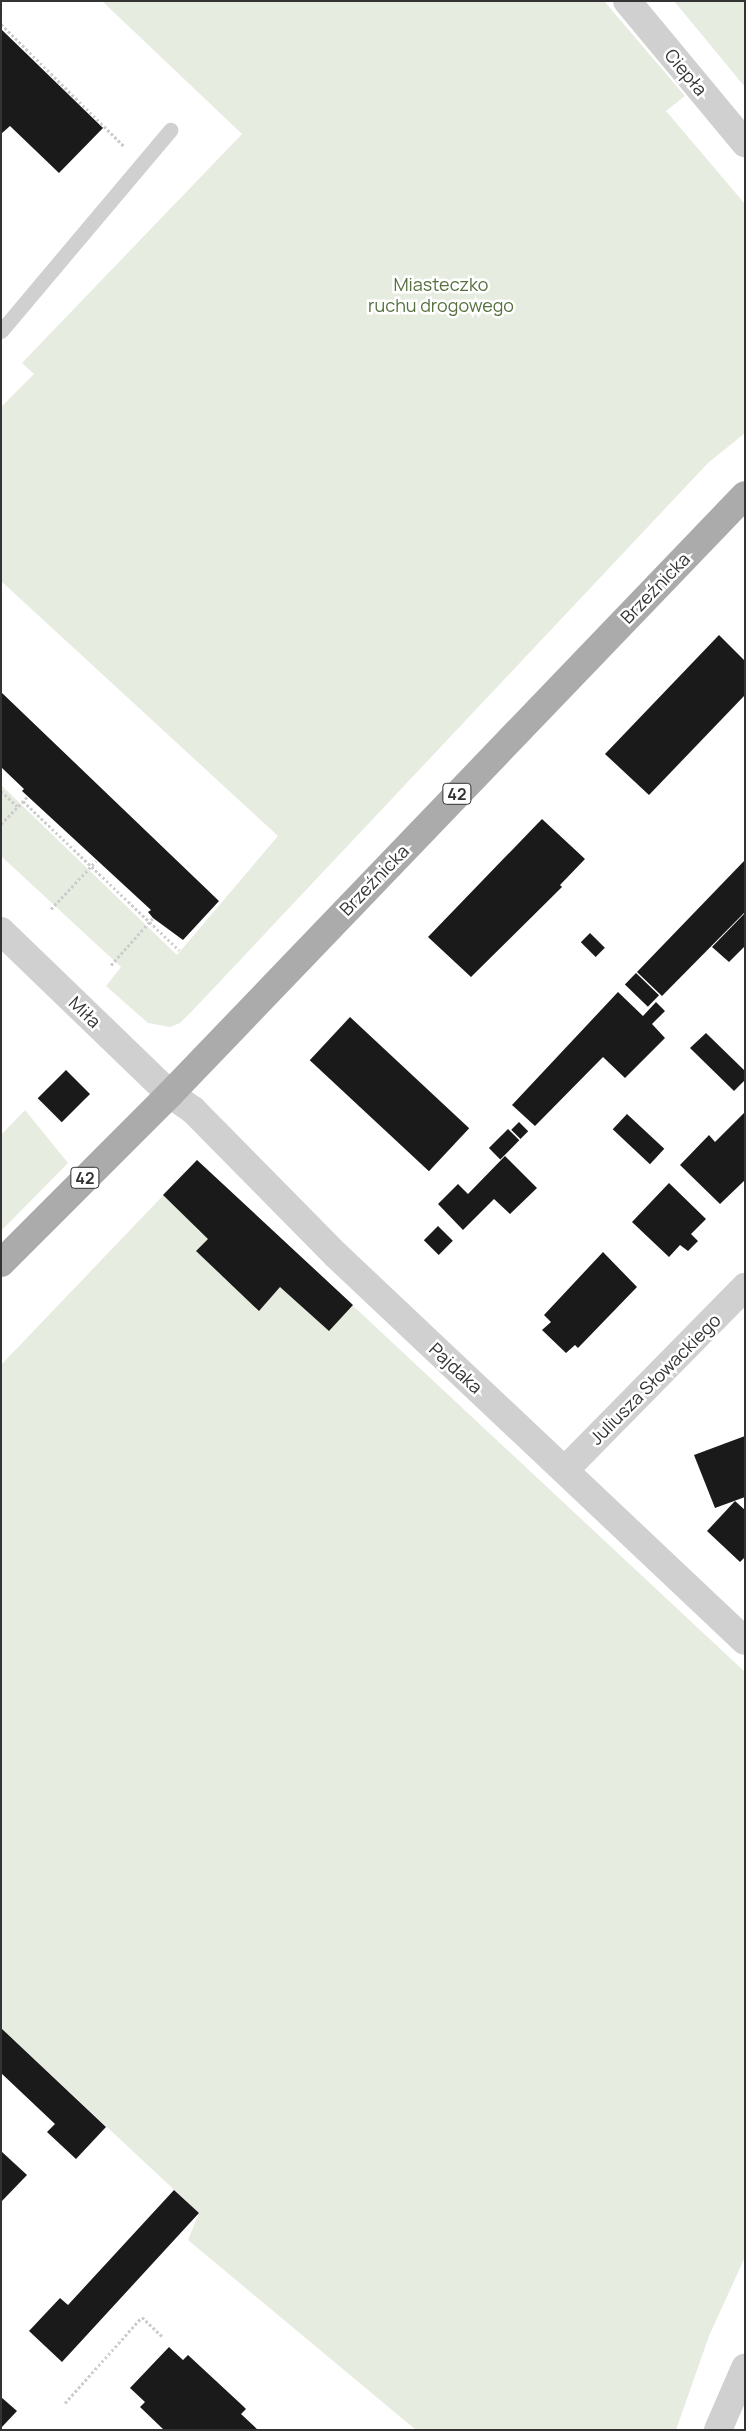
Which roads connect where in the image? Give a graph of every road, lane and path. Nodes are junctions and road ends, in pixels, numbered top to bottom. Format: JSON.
{"nodes":[{"id":1,"x":627,"y":1,"type":"edge"},
{"id":2,"x":1,"y":24,"type":"edge"},
{"id":3,"x":170,"y":130,"type":"dead end"},
{"id":4,"x":745,"y":143,"type":"edge"},
{"id":5,"x":132,"y":153,"type":"dead end"},
{"id":6,"x":1,"y":331,"type":"edge"},
{"id":7,"x":745,"y":495,"type":"edge"},
{"id":8,"x":1,"y":791,"type":"edge"},
{"id":9,"x":28,"y":796,"type":"dead end"},
{"id":10,"x":22,"y":801,"type":"junction"},
{"id":11,"x":18,"y":806,"type":"junction"},
{"id":12,"x":1,"y":824,"type":"edge"},
{"id":13,"x":96,"y":861,"type":"dead end"},
{"id":14,"x":91,"y":867,"type":"junction"},
{"id":15,"x":52,"y":909,"type":"dead end"},
{"id":16,"x":153,"y":918,"type":"dead end"},
{"id":17,"x":149,"y":922,"type":"junction"},
{"id":18,"x":1,"y":931,"type":"edge"},
{"id":19,"x":179,"y":950,"type":"dead end"},
{"id":20,"x":111,"y":965,"type":"dead end"},
{"id":21,"x":170,"y":1094,"type":"junction"},
{"id":22,"x":1,"y":1263,"type":"edge"},
{"id":23,"x":745,"y":1287,"type":"edge"},
{"id":24,"x":565,"y":1470,"type":"junction"},
{"id":25,"x":745,"y":1641,"type":"edge"},
{"id":26,"x":162,"y":2336,"type":"dead end"},
{"id":27,"x":745,"y":2368,"type":"edge"},
{"id":28,"x":65,"y":2403,"type":"dead end"},
{"id":29,"x":718,"y":2430,"type":"edge"}],
"edges":[{"from":1,"to":4,"type":"street","name":"Ciepła"},
{"from":2,"to":5,"type":"path"},
{"from":3,"to":6,"type":"lane"},
{"from":7,"to":21,"type":"main road","name":"Brzeźnicka","number":"42"},
{"from":8,"to":11,"type":"path"},
{"from":9,"to":10,"type":"path"},
{"from":10,"to":11,"type":"path"},
{"from":10,"to":14,"type":"path"},
{"from":11,"to":12,"type":"path"},
{"from":13,"to":14,"type":"path"},
{"from":14,"to":15,"type":"path"},
{"from":14,"to":17,"type":"path"},
{"from":16,"to":17,"type":"path"},
{"from":17,"to":19,"type":"path"},
{"from":17,"to":20,"type":"path"},
{"from":18,"to":21,"type":"street","name":"Miła"},
{"from":21,"to":22,"type":"main road","name":"Brzeźnicka","number":"42"},
{"from":21,"to":24,"type":"street","name":"Pajdaka"},
{"from":23,"to":24,"type":"street","name":"Juliusza Słowackiego"},
{"from":24,"to":25,"type":"street","name":"Pajdaka"},
{"from":26,"to":28,"type":"path"},
{"from":27,"to":29,"type":"street"}]}
